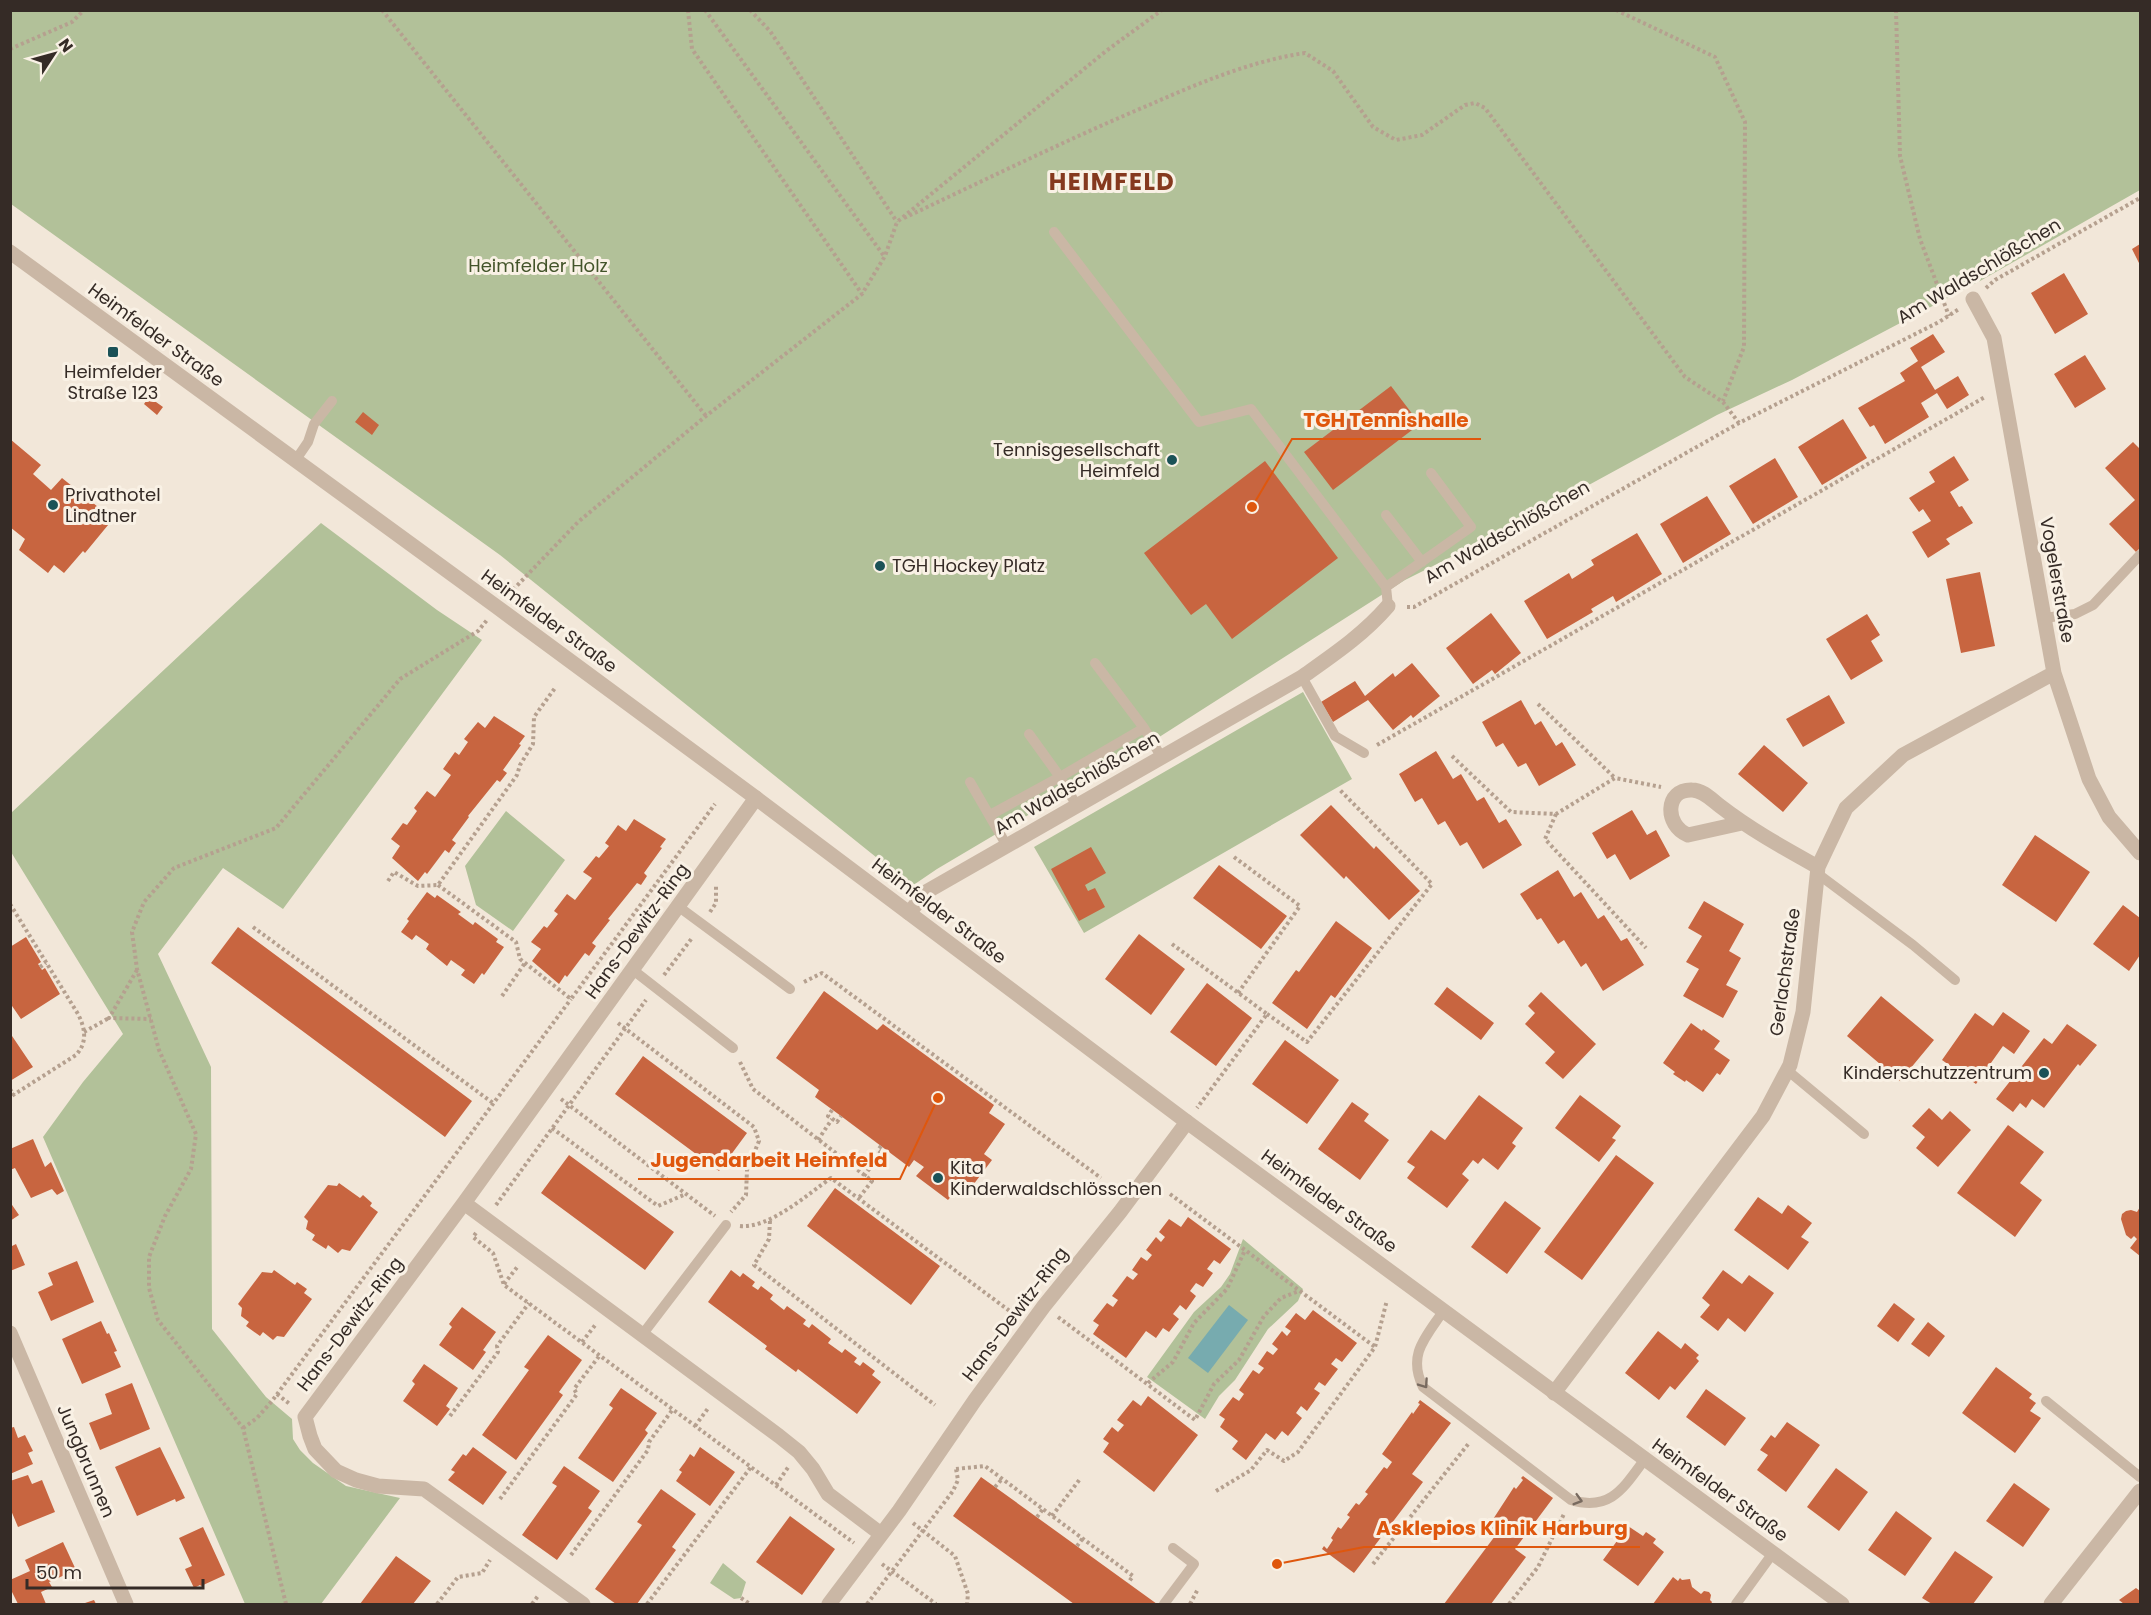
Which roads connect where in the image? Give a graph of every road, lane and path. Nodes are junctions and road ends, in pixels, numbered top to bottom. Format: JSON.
{"nodes":[{"id":1,"x":84,"y":10,"type":"edge"},
{"id":2,"x":382,"y":10,"type":"edge"},
{"id":3,"x":688,"y":10,"type":"edge"},
{"id":4,"x":705,"y":10,"type":"edge"},
{"id":5,"x":750,"y":10,"type":"edge"},
{"id":6,"x":1162,"y":10,"type":"edge"},
{"id":7,"x":1616,"y":10,"type":"edge"},
{"id":8,"x":1896,"y":10,"type":"edge"},
{"id":9,"x":10,"y":49,"type":"edge"},
{"id":10,"x":2140,"y":198,"type":"edge"},
{"id":11,"x":897,"y":222,"type":"junction"},
{"id":12,"x":1054,"y":232,"type":"dead end"},
{"id":13,"x":10,"y":252,"type":"edge"},
{"id":14,"x":885,"y":256,"type":"junction"},
{"id":15,"x":862,"y":294,"type":"junction"},
{"id":16,"x":1973,"y":299,"type":"junction"},
{"id":17,"x":1949,"y":316,"type":"junction"},
{"id":18,"x":2003,"y":387,"type":"junction"},
{"id":19,"x":332,"y":401,"type":"dead end"},
{"id":20,"x":1723,"y":402,"type":"junction"},
{"id":21,"x":706,"y":416,"type":"junction"},
{"id":22,"x":1739,"y":423,"type":"junction"},
{"id":23,"x":295,"y":461,"type":"junction"},
{"id":24,"x":1431,"y":473,"type":"dead end"},
{"id":25,"x":1386,"y":515,"type":"dead end"},
{"id":26,"x":2140,"y":555,"type":"edge"},
{"id":27,"x":1422,"y":562,"type":"junction"},
{"id":28,"x":1386,"y":587,"type":"junction"},
{"id":29,"x":1388,"y":606,"type":"junction"},
{"id":30,"x":497,"y":607,"type":"junction"},
{"id":31,"x":2044,"y":618,"type":"junction"},
{"id":32,"x":1095,"y":663,"type":"dead end"},
{"id":33,"x":2054,"y":673,"type":"junction"},
{"id":34,"x":1302,"y":677,"type":"junction"},
{"id":35,"x":555,"y":688,"type":"dead end"},
{"id":36,"x":1538,"y":704,"type":"dead end"},
{"id":37,"x":1144,"y":728,"type":"junction"},
{"id":38,"x":1029,"y":734,"type":"dead end"},
{"id":39,"x":1364,"y":753,"type":"joint"},
{"id":40,"x":1452,"y":756,"type":"dead end"},
{"id":41,"x":1162,"y":758,"type":"junction"},
{"id":42,"x":1060,"y":777,"type":"junction"},
{"id":43,"x":1615,"y":778,"type":"junction"},
{"id":44,"x":970,"y":782,"type":"dead end"},
{"id":45,"x":1339,"y":789,"type":"dead end"},
{"id":46,"x":1684,"y":791,"type":"junction"},
{"id":47,"x":756,"y":798,"type":"junction"},
{"id":48,"x":715,"y":804,"type":"dead end"},
{"id":49,"x":1077,"y":806,"type":"junction"},
{"id":50,"x":1556,"y":814,"type":"junction"},
{"id":51,"x":990,"y":815,"type":"junction"},
{"id":52,"x":1742,"y":824,"type":"junction"},
{"id":53,"x":1007,"y":846,"type":"junction"},
{"id":54,"x":2140,"y":853,"type":"edge"},
{"id":55,"x":1234,"y":856,"type":"dead end"},
{"id":56,"x":1818,"y":870,"type":"junction"},
{"id":57,"x":716,"y":878,"type":"dead end"},
{"id":58,"x":388,"y":881,"type":"dead end"},
{"id":59,"x":438,"y":885,"type":"junction"},
{"id":60,"x":10,"y":904,"type":"edge"},
{"id":61,"x":679,"y":907,"type":"junction"},
{"id":62,"x":909,"y":913,"type":"junction"},
{"id":63,"x":703,"y":924,"type":"junction"},
{"id":64,"x":253,"y":927,"type":"dead end"},
{"id":65,"x":1172,"y":944,"type":"dead end"},
{"id":66,"x":1646,"y":948,"type":"dead end"},
{"id":67,"x":46,"y":963,"type":"junction"},
{"id":68,"x":525,"y":963,"type":"junction"},
{"id":69,"x":40,"y":967,"type":"dead end"},
{"id":70,"x":137,"y":969,"type":"junction"},
{"id":71,"x":633,"y":970,"type":"junction"},
{"id":72,"x":1956,"y":980,"type":"dead end"},
{"id":73,"x":655,"y":987,"type":"junction"},
{"id":74,"x":790,"y":989,"type":"joint"},
{"id":75,"x":1238,"y":993,"type":"junction"},
{"id":76,"x":502,"y":996,"type":"dead end"},
{"id":77,"x":571,"y":999,"type":"junction"},
{"id":78,"x":603,"y":1011,"type":"junction"},
{"id":79,"x":1267,"y":1014,"type":"junction"},
{"id":80,"x":109,"y":1017,"type":"junction"},
{"id":81,"x":152,"y":1019,"type":"junction"},
{"id":82,"x":625,"y":1028,"type":"junction"},
{"id":83,"x":84,"y":1032,"type":"junction"},
{"id":84,"x":733,"y":1048,"type":"joint"},
{"id":85,"x":1787,"y":1070,"type":"junction"},
{"id":86,"x":546,"y":1087,"type":"junction"},
{"id":87,"x":10,"y":1089,"type":"edge"},
{"id":88,"x":12,"y":1096,"type":"edge"},
{"id":89,"x":494,"y":1103,"type":"junction"},
{"id":90,"x":569,"y":1104,"type":"junction"},
{"id":91,"x":832,"y":1110,"type":"dead end"},
{"id":92,"x":841,"y":1116,"type":"dead end"},
{"id":93,"x":832,"y":1119,"type":"junction"},
{"id":94,"x":1187,"y":1122,"type":"junction"},
{"id":95,"x":552,"y":1128,"type":"junction"},
{"id":96,"x":1864,"y":1134,"type":"dead end"},
{"id":97,"x":818,"y":1140,"type":"junction"},
{"id":98,"x":881,"y":1146,"type":"dead end"},
{"id":99,"x":887,"y":1151,"type":"dead end"},
{"id":100,"x":881,"y":1153,"type":"junction"},
{"id":101,"x":864,"y":1176,"type":"junction"},
{"id":102,"x":1101,"y":1178,"type":"dead end"},
{"id":103,"x":686,"y":1194,"type":"junction"},
{"id":104,"x":1170,"y":1194,"type":"dead end"},
{"id":105,"x":858,"y":1199,"type":"junction"},
{"id":106,"x":464,"y":1203,"type":"junction"},
{"id":107,"x":485,"y":1219,"type":"junction"},
{"id":108,"x":770,"y":1221,"type":"junction"},
{"id":109,"x":724,"y":1223,"type":"junction"},
{"id":110,"x":1245,"y":1250,"type":"junction"},
{"id":111,"x":1299,"y":1291,"type":"junction"},
{"id":112,"x":1387,"y":1300,"type":"dead end"},
{"id":113,"x":530,"y":1303,"type":"junction"},
{"id":114,"x":1443,"y":1310,"type":"junction"},
{"id":115,"x":1015,"y":1315,"type":"dead end"},
{"id":116,"x":1071,"y":1327,"type":"dead end"},
{"id":117,"x":10,"y":1333,"type":"edge"},
{"id":118,"x":642,"y":1335,"type":"junction"},
{"id":119,"x":1375,"y":1347,"type":"junction"},
{"id":120,"x":600,"y":1355,"type":"junction"},
{"id":121,"x":1148,"y":1383,"type":"junction"},
{"id":122,"x":1554,"y":1393,"type":"junction"},
{"id":123,"x":2046,"y":1401,"type":"dead end"},
{"id":124,"x":935,"y":1405,"type":"dead end"},
{"id":125,"x":673,"y":1409,"type":"junction"},
{"id":126,"x":450,"y":1416,"type":"dead end"},
{"id":127,"x":243,"y":1428,"type":"junction"},
{"id":128,"x":1480,"y":1429,"type":"junction"},
{"id":129,"x":940,"y":1450,"type":"junction"},
{"id":130,"x":1645,"y":1459,"type":"junction"},
{"id":131,"x":751,"y":1467,"type":"junction"},
{"id":132,"x":956,"y":1469,"type":"junction"},
{"id":133,"x":2140,"y":1477,"type":"edge"},
{"id":134,"x":1002,"y":1479,"type":"junction"},
{"id":135,"x":1080,"y":1479,"type":"dead end"},
{"id":136,"x":996,"y":1487,"type":"dead end"},
{"id":137,"x":1216,"y":1491,"type":"dead end"},
{"id":138,"x":2140,"y":1491,"type":"edge"},
{"id":139,"x":500,"y":1499,"type":"dead end"},
{"id":140,"x":1571,"y":1500,"type":"junction"},
{"id":141,"x":1043,"y":1509,"type":"junction"},
{"id":142,"x":899,"y":1511,"type":"junction"},
{"id":143,"x":1053,"y":1516,"type":"junction"},
{"id":144,"x":1037,"y":1517,"type":"dead end"},
{"id":145,"x":923,"y":1530,"type":"junction"},
{"id":146,"x":881,"y":1534,"type":"junction"},
{"id":147,"x":1083,"y":1538,"type":"junction"},
{"id":148,"x":501,"y":1545,"type":"junction"},
{"id":149,"x":1077,"y":1546,"type":"dead end"},
{"id":150,"x":1173,"y":1548,"type":"dead end"},
{"id":151,"x":867,"y":1553,"type":"junction"},
{"id":152,"x":1773,"y":1553,"type":"junction"},
{"id":153,"x":571,"y":1555,"type":"dead end"},
{"id":154,"x":1373,"y":1564,"type":"dead end"},
{"id":155,"x":892,"y":1572,"type":"junction"},
{"id":156,"x":1128,"y":1583,"type":"dead end"},
{"id":157,"x":741,"y":1598,"type":"dead end"},
{"id":158,"x":126,"y":1605,"type":"edge"},
{"id":159,"x":286,"y":1605,"type":"edge"},
{"id":160,"x":437,"y":1605,"type":"edge"},
{"id":161,"x":583,"y":1605,"type":"edge"},
{"id":162,"x":647,"y":1605,"type":"edge"},
{"id":163,"x":750,"y":1605,"type":"edge"},
{"id":164,"x":829,"y":1605,"type":"edge"},
{"id":165,"x":867,"y":1605,"type":"edge"},
{"id":166,"x":936,"y":1605,"type":"edge"},
{"id":167,"x":967,"y":1605,"type":"edge"},
{"id":168,"x":1164,"y":1605,"type":"edge"},
{"id":169,"x":1509,"y":1605,"type":"edge"},
{"id":170,"x":1736,"y":1605,"type":"edge"},
{"id":171,"x":1842,"y":1605,"type":"edge"},
{"id":172,"x":2051,"y":1605,"type":"edge"}],
"edges":[{"from":1,"to":9,"type":"path"},
{"from":2,"to":21,"type":"path"},
{"from":3,"to":15,"type":"path"},
{"from":4,"to":14,"type":"path"},
{"from":5,"to":11,"type":"path"},
{"from":6,"to":11,"type":"path"},
{"from":7,"to":20,"type":"path"},
{"from":8,"to":17,"type":"path"},
{"from":10,"to":16,"type":"path","name":"Am Waldschlößchen"},
{"from":11,"to":14,"type":"path"},
{"from":11,"to":20,"type":"path"},
{"from":12,"to":28,"type":"lane"},
{"from":13,"to":23,"type":"street","name":"Heimfelder Straße"},
{"from":14,"to":15,"type":"path"},
{"from":15,"to":21,"type":"path"},
{"from":16,"to":17,"type":"path","name":"Am Waldschlößchen"},
{"from":16,"to":18,"type":"street","name":"Vogelerstraße"},
{"from":17,"to":22,"type":"path","name":"Am Waldschlößchen"},
{"from":18,"to":31,"type":"street","name":"Vogelerstraße"},
{"from":18,"to":39,"type":"path"},
{"from":19,"to":23,"type":"lane"},
{"from":20,"to":22,"type":"path"},
{"from":21,"to":30,"type":"path"},
{"from":22,"to":29,"type":"path","name":"Am Waldschlößchen"},
{"from":23,"to":30,"type":"street","name":"Heimfelder Straße"},
{"from":24,"to":27,"type":"lane"},
{"from":25,"to":27,"type":"lane"},
{"from":26,"to":31,"type":"lane"},
{"from":27,"to":28,"type":"lane"},
{"from":28,"to":29,"type":"lane"},
{"from":29,"to":34,"type":"street","name":"Am Waldschlößchen"},
{"from":30,"to":47,"type":"street","name":"Heimfelder Straße"},
{"from":30,"to":70,"type":"path"},
{"from":31,"to":33,"type":"street","name":"Vogelerstraße"},
{"from":32,"to":37,"type":"lane"},
{"from":33,"to":54,"type":"street","name":"Vogelerstraße"},
{"from":33,"to":56,"type":"street","name":"Gerlachstraße"},
{"from":34,"to":39,"type":"lane"},
{"from":34,"to":41,"type":"street","name":"Am Waldschlößchen"},
{"from":35,"to":59,"type":"path"},
{"from":36,"to":43,"type":"path"},
{"from":37,"to":41,"type":"lane"},
{"from":37,"to":42,"type":"lane"},
{"from":38,"to":42,"type":"lane"},
{"from":40,"to":50,"type":"path"},
{"from":41,"to":49,"type":"street","name":"Am Waldschlößchen"},
{"from":42,"to":49,"type":"lane"},
{"from":42,"to":51,"type":"lane"},
{"from":43,"to":46,"type":"path"},
{"from":43,"to":50,"type":"path"},
{"from":44,"to":51,"type":"lane"},
{"from":45,"to":79,"type":"path"},
{"from":46,"to":52,"type":"street"},
{"from":46,"to":52,"type":"street"},
{"from":47,"to":61,"type":"street","name":"Hans-Dewitz-Ring"},
{"from":47,"to":62,"type":"street","name":"Heimfelder Straße"},
{"from":48,"to":77,"type":"path"},
{"from":49,"to":53,"type":"street","name":"Am Waldschlößchen"},
{"from":50,"to":66,"type":"path"},
{"from":51,"to":53,"type":"lane"},
{"from":52,"to":56,"type":"street"},
{"from":53,"to":62,"type":"street","name":"Am Waldschlößchen"},
{"from":55,"to":75,"type":"path"},
{"from":56,"to":72,"type":"lane"},
{"from":56,"to":85,"type":"street","name":"Gerlachstraße"},
{"from":57,"to":63,"type":"path"},
{"from":58,"to":59,"type":"path"},
{"from":59,"to":68,"type":"path"},
{"from":60,"to":67,"type":"path"},
{"from":61,"to":63,"type":"lane"},
{"from":61,"to":71,"type":"street","name":"Hans-Dewitz-Ring"},
{"from":62,"to":94,"type":"street","name":"Heimfelder Straße"},
{"from":63,"to":73,"type":"path"},
{"from":63,"to":74,"type":"lane"},
{"from":64,"to":89,"type":"path"},
{"from":65,"to":75,"type":"path"},
{"from":67,"to":69,"type":"path"},
{"from":67,"to":83,"type":"path"},
{"from":68,"to":76,"type":"path"},
{"from":68,"to":77,"type":"path"},
{"from":70,"to":80,"type":"path"},
{"from":70,"to":81,"type":"path"},
{"from":71,"to":73,"type":"lane"},
{"from":71,"to":78,"type":"street","name":"Hans-Dewitz-Ring"},
{"from":73,"to":82,"type":"path"},
{"from":73,"to":84,"type":"lane"},
{"from":74,"to":102,"type":"path"},
{"from":75,"to":79,"type":"path"},
{"from":77,"to":89,"type":"path"},
{"from":78,"to":82,"type":"path"},
{"from":78,"to":86,"type":"street","name":"Hans-Dewitz-Ring"},
{"from":79,"to":94,"type":"path"},
{"from":80,"to":81,"type":"path"},
{"from":80,"to":83,"type":"path"},
{"from":81,"to":127,"type":"path"},
{"from":82,"to":90,"type":"path"},
{"from":82,"to":109,"type":"path"},
{"from":83,"to":88,"type":"path"},
{"from":84,"to":97,"type":"path"},
{"from":85,"to":96,"type":"lane"},
{"from":85,"to":122,"type":"street","name":"Gerlachstraße"},
{"from":86,"to":90,"type":"path"},
{"from":86,"to":106,"type":"street","name":"Hans-Dewitz-Ring"},
{"from":87,"to":88,"type":"path"},
{"from":89,"to":127,"type":"path"},
{"from":90,"to":95,"type":"path"},
{"from":90,"to":103,"type":"path"},
{"from":91,"to":93,"type":"path"},
{"from":92,"to":93,"type":"path"},
{"from":93,"to":97,"type":"path"},
{"from":94,"to":114,"type":"street","name":"Heimfelder Straße"},
{"from":94,"to":129,"type":"street","name":"Hans-Dewitz-Ring"},
{"from":95,"to":103,"type":"path"},
{"from":95,"to":107,"type":"path"},
{"from":97,"to":101,"type":"path"},
{"from":98,"to":100,"type":"path"},
{"from":99,"to":100,"type":"path"},
{"from":100,"to":101,"type":"path"},
{"from":101,"to":105,"type":"path"},
{"from":103,"to":109,"type":"path"},
{"from":104,"to":110,"type":"path"},
{"from":105,"to":108,"type":"path"},
{"from":105,"to":115,"type":"path"},
{"from":106,"to":107,"type":"street"},
{"from":106,"to":148,"type":"street","name":"Hans-Dewitz-Ring"},
{"from":107,"to":113,"type":"path"},
{"from":107,"to":118,"type":"street"},
{"from":108,"to":109,"type":"path"},
{"from":108,"to":124,"type":"path"},
{"from":109,"to":118,"type":"lane"},
{"from":110,"to":111,"type":"path"},
{"from":110,"to":121,"type":"path"},
{"from":111,"to":119,"type":"path"},
{"from":111,"to":121,"type":"path"},
{"from":112,"to":119,"type":"path"},
{"from":113,"to":120,"type":"path"},
{"from":113,"to":126,"type":"path"},
{"from":114,"to":122,"type":"street","name":"Heimfelder Straße"},
{"from":114,"to":128,"type":"lane","one_way":true},
{"from":116,"to":121,"type":"path"},
{"from":117,"to":158,"type":"street","name":"Jungbrunnen"},
{"from":118,"to":146,"type":"street"},
{"from":119,"to":137,"type":"path"},
{"from":120,"to":125,"type":"path"},
{"from":120,"to":139,"type":"path"},
{"from":122,"to":130,"type":"street","name":"Heimfelder Straße"},
{"from":123,"to":133,"type":"lane"},
{"from":125,"to":131,"type":"path"},
{"from":125,"to":153,"type":"path"},
{"from":127,"to":159,"type":"path"},
{"from":128,"to":140,"type":"lane"},
{"from":128,"to":154,"type":"path"},
{"from":129,"to":132,"type":"path"},
{"from":129,"to":142,"type":"street","name":"Hans-Dewitz-Ring"},
{"from":140,"to":130,"type":"lane","one_way":true},
{"from":130,"to":152,"type":"street","name":"Heimfelder Straße"},
{"from":131,"to":151,"type":"path"},
{"from":131,"to":162,"type":"path"},
{"from":132,"to":134,"type":"path"},
{"from":132,"to":145,"type":"path"},
{"from":134,"to":136,"type":"path"},
{"from":134,"to":141,"type":"path"},
{"from":135,"to":143,"type":"path"},
{"from":138,"to":172,"type":"street"},
{"from":140,"to":169,"type":"path"},
{"from":141,"to":143,"type":"path"},
{"from":141,"to":144,"type":"path"},
{"from":142,"to":145,"type":"path"},
{"from":142,"to":146,"type":"street","name":"Hans-Dewitz-Ring"},
{"from":143,"to":147,"type":"path"},
{"from":145,"to":155,"type":"path"},
{"from":145,"to":167,"type":"path"},
{"from":146,"to":151,"type":"street","name":"Hans-Dewitz-Ring"},
{"from":147,"to":149,"type":"path"},
{"from":147,"to":156,"type":"path"},
{"from":148,"to":160,"type":"path"},
{"from":148,"to":161,"type":"street","name":"Hans-Dewitz-Ring"},
{"from":150,"to":168,"type":"lane"},
{"from":151,"to":155,"type":"path"},
{"from":151,"to":164,"type":"street","name":"Hans-Dewitz-Ring"},
{"from":152,"to":170,"type":"lane"},
{"from":152,"to":171,"type":"street","name":"Heimfelder Straße"},
{"from":155,"to":165,"type":"path"},
{"from":155,"to":166,"type":"path"},
{"from":157,"to":163,"type":"path"}]}
